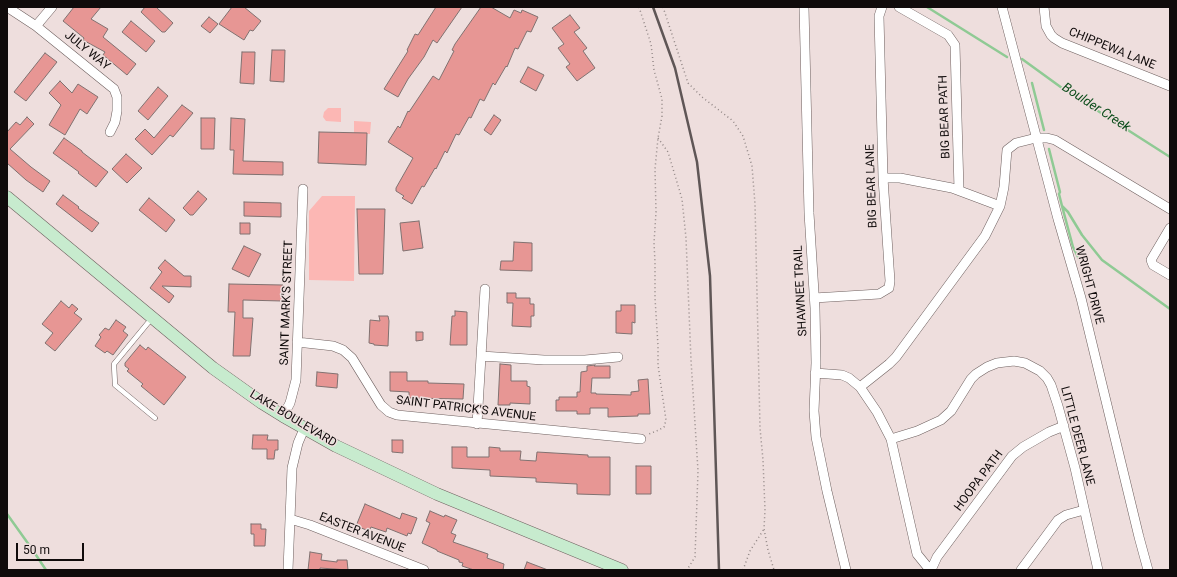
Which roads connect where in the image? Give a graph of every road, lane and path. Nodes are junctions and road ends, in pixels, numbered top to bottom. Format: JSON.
{"nodes":[{"id":1,"x":7,"y":7,"type":"edge"},
{"id":2,"x":52,"y":7,"type":"edge"},
{"id":3,"x":639,"y":7,"type":"edge"},
{"id":4,"x":663,"y":7,"type":"edge"},
{"id":5,"x":804,"y":7,"type":"edge"},
{"id":6,"x":882,"y":7,"type":"edge"},
{"id":7,"x":899,"y":7,"type":"edge"},
{"id":8,"x":1002,"y":7,"type":"edge"},
{"id":9,"x":1044,"y":7,"type":"edge"},
{"id":10,"x":36,"y":26,"type":"junction"},
{"id":11,"x":1170,"y":86,"type":"edge"},
{"id":12,"x":110,"y":132,"type":"dead end"},
{"id":13,"x":658,"y":138,"type":"junction"},
{"id":14,"x":1036,"y":138,"type":"junction"},
{"id":15,"x":883,"y":178,"type":"junction"},
{"id":16,"x":303,"y":189,"type":"dead end"},
{"id":17,"x":959,"y":190,"type":"junction"},
{"id":18,"x":7,"y":197,"type":"edge"},
{"id":19,"x":1000,"y":206,"type":"junction"},
{"id":20,"x":1170,"y":209,"type":"edge"},
{"id":21,"x":1170,"y":228,"type":"edge"},
{"id":22,"x":1170,"y":275,"type":"edge"},
{"id":23,"x":485,"y":289,"type":"dead end"},
{"id":24,"x":814,"y":298,"type":"junction"},
{"id":25,"x":152,"y":318,"type":"junction"},
{"id":26,"x":297,"y":342,"type":"junction"},
{"id":27,"x":481,"y":356,"type":"junction"},
{"id":28,"x":618,"y":357,"type":"dead end"},
{"id":29,"x":815,"y":373,"type":"junction"},
{"id":30,"x":860,"y":387,"type":"junction"},
{"id":31,"x":283,"y":416,"type":"junction"},
{"id":32,"x":155,"y":418,"type":"dead end"},
{"id":33,"x":477,"y":424,"type":"junction"},
{"id":34,"x":1064,"y":426,"type":"junction"},
{"id":35,"x":304,"y":429,"type":"junction"},
{"id":36,"x":641,"y":439,"type":"joint"},
{"id":37,"x":891,"y":439,"type":"junction"},
{"id":38,"x":1084,"y":510,"type":"junction"},
{"id":39,"x":290,"y":519,"type":"junction"},
{"id":40,"x":764,"y":529,"type":"junction"},
{"id":41,"x":288,"y":570,"type":"edge"},
{"id":42,"x":424,"y":570,"type":"edge"},
{"id":43,"x":622,"y":570,"type":"edge"},
{"id":44,"x":687,"y":570,"type":"edge"},
{"id":45,"x":743,"y":570,"type":"edge"},
{"id":46,"x":774,"y":570,"type":"edge"},
{"id":47,"x":846,"y":570,"type":"edge"},
{"id":48,"x":931,"y":570,"type":"edge"},
{"id":49,"x":1021,"y":570,"type":"edge"},
{"id":50,"x":1098,"y":570,"type":"edge"},
{"id":51,"x":1148,"y":570,"type":"edge"}],
"edges":[{"from":1,"to":10,"type":"street","name":"JULY WAY"},
{"from":2,"to":10,"type":"street"},
{"from":3,"to":13,"type":"path"},
{"from":4,"to":40,"type":"path"},
{"from":5,"to":24,"type":"street","name":"SHAWNEE TRAIL"},
{"from":6,"to":15,"type":"street","name":"BIG BEAR LANE"},
{"from":7,"to":17,"type":"street","name":"BIG BEAR PATH"},
{"from":8,"to":14,"type":"street","name":"WRIGHT DRIVE"},
{"from":9,"to":11,"type":"street","name":"CHIPPEWA LANE"},
{"from":10,"to":12,"type":"street","name":"JULY WAY"},
{"from":13,"to":36,"type":"path"},
{"from":13,"to":44,"type":"path"},
{"from":14,"to":19,"type":"street"},
{"from":14,"to":20,"type":"street"},
{"from":14,"to":51,"type":"street","name":"WRIGHT DRIVE"},
{"from":15,"to":17,"type":"street"},
{"from":15,"to":24,"type":"street","name":"BIG BEAR LANE"},
{"from":16,"to":26,"type":"street","name":"SAINT MARK'S STREET"},
{"from":17,"to":19,"type":"street"},
{"from":18,"to":25,"type":"main road","name":"LAKE BOULEVARD"},
{"from":19,"to":30,"type":"street"},
{"from":21,"to":22,"type":"street"},
{"from":23,"to":27,"type":"street"},
{"from":24,"to":29,"type":"street","name":"SHAWNEE TRAIL"},
{"from":25,"to":31,"type":"main road","name":"LAKE BOULEVARD"},
{"from":25,"to":32,"type":"lane"},
{"from":26,"to":31,"type":"street","name":"SAINT MARK'S STREET"},
{"from":26,"to":33,"type":"street","name":"SAINT PATRICK'S AVENUE"},
{"from":27,"to":28,"type":"street"},
{"from":27,"to":33,"type":"street"},
{"from":29,"to":30,"type":"street"},
{"from":29,"to":47,"type":"street","name":"SHAWNEE TRAIL"},
{"from":30,"to":37,"type":"street"},
{"from":31,"to":35,"type":"main road","name":"LAKE BOULEVARD"},
{"from":33,"to":36,"type":"street","name":"SAINT PATRICK'S AVENUE"},
{"from":34,"to":37,"type":"street","name":"LITTLE DEER LANE"},
{"from":34,"to":38,"type":"street","name":"LITTLE DEER LANE"},
{"from":34,"to":48,"type":"street","name":"HOOPA PATH"},
{"from":35,"to":39,"type":"street"},
{"from":35,"to":43,"type":"main road","name":"LAKE BOULEVARD"},
{"from":37,"to":48,"type":"street"},
{"from":38,"to":49,"type":"street"},
{"from":38,"to":50,"type":"street","name":"LITTLE DEER LANE"},
{"from":39,"to":41,"type":"street"},
{"from":39,"to":42,"type":"street","name":"EASTER AVENUE"},
{"from":40,"to":45,"type":"path"},
{"from":40,"to":46,"type":"path"}]}
